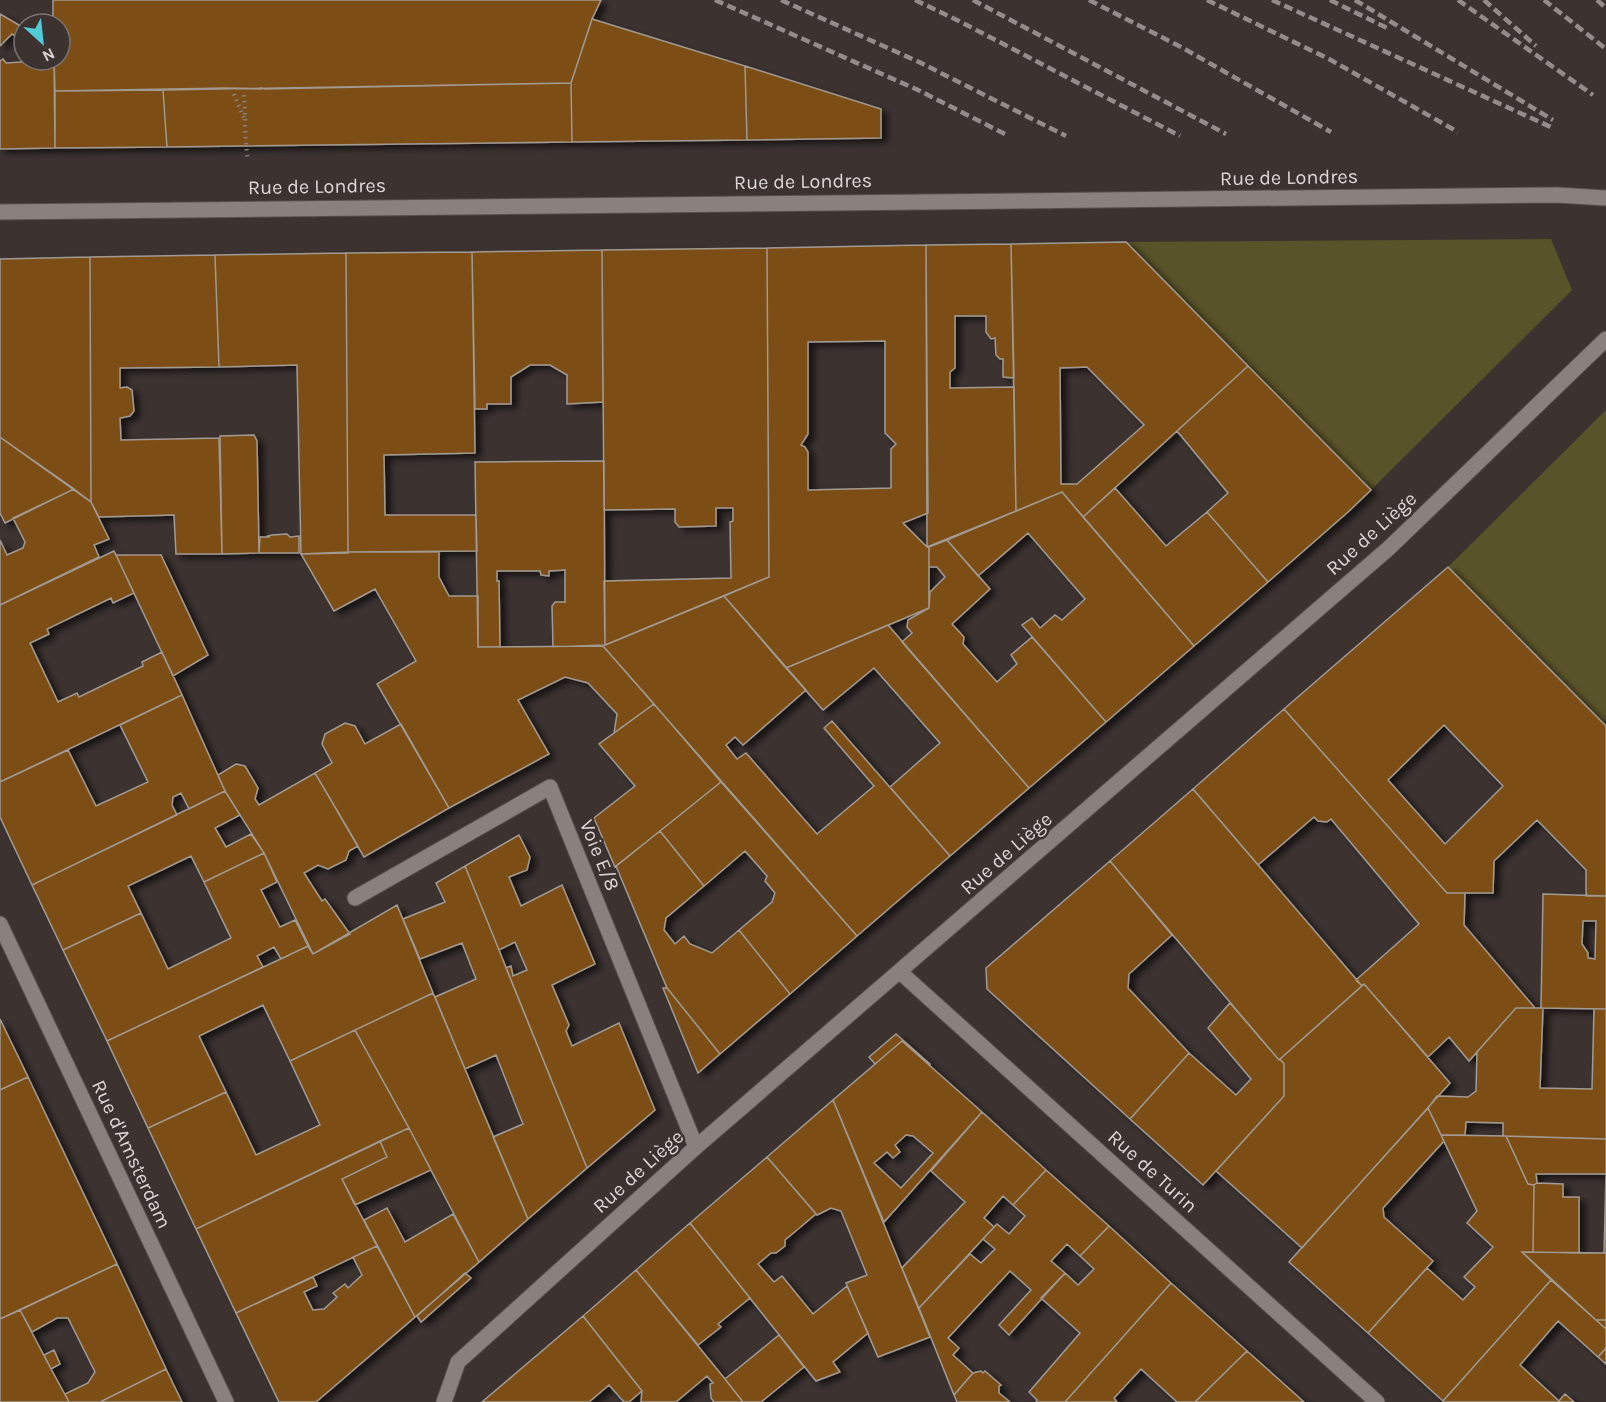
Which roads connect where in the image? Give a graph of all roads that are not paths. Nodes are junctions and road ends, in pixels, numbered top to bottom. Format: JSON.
{"nodes":[{"id":1,"x":1606,"y":198,"type":"edge"},
{"id":2,"x":0,"y":212,"type":"edge"},
{"id":3,"x":1606,"y":339,"type":"edge"},
{"id":4,"x":355,"y":898,"type":"dead end"},
{"id":5,"x":0,"y":924,"type":"edge"},
{"id":6,"x":900,"y":972,"type":"junction"},
{"id":7,"x":696,"y":1147,"type":"junction"},
{"id":8,"x":226,"y":1402,"type":"edge"},
{"id":9,"x":444,"y":1402,"type":"edge"},
{"id":10,"x":1377,"y":1402,"type":"edge"}],
"edges":[{"from":1,"to":2,"type":"street","name":"Rue de Londres"},
{"from":3,"to":6,"type":"street","name":"Rue de Liège"},
{"from":4,"to":7,"type":"street","name":"Voie E/8"},
{"from":5,"to":8,"type":"street","name":"Rue d'Amsterdam"},
{"from":6,"to":7,"type":"street","name":"Rue de Liège"},
{"from":6,"to":10,"type":"street","name":"Rue de Turin"},
{"from":7,"to":9,"type":"street","name":"Rue de Liège"}]}
